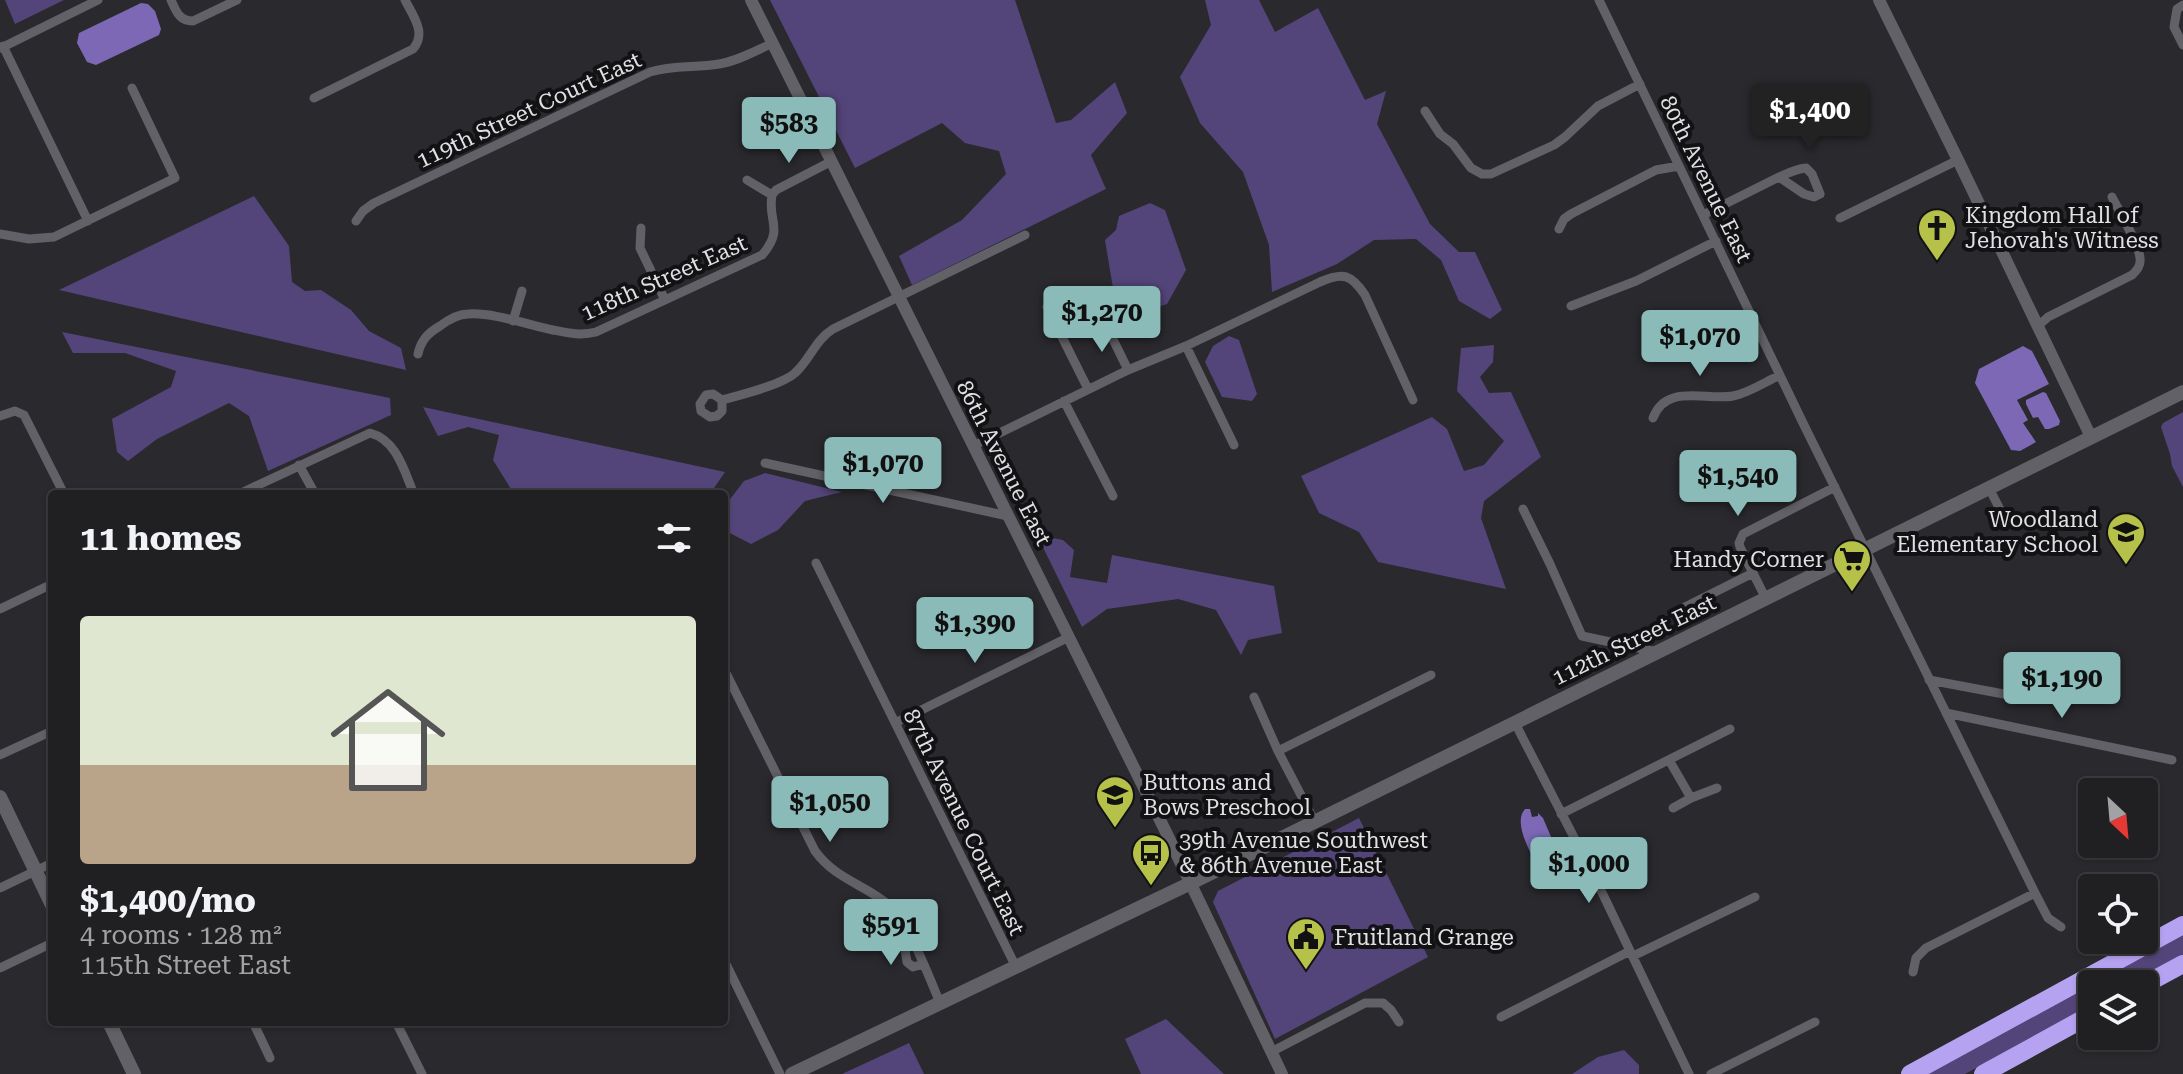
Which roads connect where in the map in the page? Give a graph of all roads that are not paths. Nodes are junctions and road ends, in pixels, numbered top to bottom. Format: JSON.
{"nodes":[{"id":1,"x":98,"y":0,"type":"edge"},
{"id":2,"x":171,"y":0,"type":"edge"},
{"id":3,"x":237,"y":0,"type":"edge"},
{"id":4,"x":405,"y":0,"type":"edge"},
{"id":5,"x":751,"y":0,"type":"edge"},
{"id":6,"x":1599,"y":0,"type":"edge"},
{"id":7,"x":1879,"y":0,"type":"edge"},
{"id":8,"x":2183,"y":5,"type":"edge"},
{"id":9,"x":773,"y":43,"type":"junction"},
{"id":10,"x":2183,"y":45,"type":"edge"},
{"id":11,"x":1,"y":47,"type":"edge"},
{"id":12,"x":1640,"y":84,"type":"junction"},
{"id":13,"x":132,"y":88,"type":"dead end"},
{"id":14,"x":314,"y":98,"type":"dead end"},
{"id":15,"x":1425,"y":111,"type":"dead end"},
{"id":16,"x":1958,"y":160,"type":"junction"},
{"id":17,"x":832,"y":161,"type":"junction"},
{"id":18,"x":1679,"y":166,"type":"junction"},
{"id":19,"x":1779,"y":177,"type":"dead end"},
{"id":20,"x":747,"y":180,"type":"dead end"},
{"id":21,"x":772,"y":195,"type":"junction"},
{"id":22,"x":2112,"y":197,"type":"dead end"},
{"id":23,"x":1703,"y":215,"type":"junction"},
{"id":24,"x":1840,"y":218,"type":"dead end"},
{"id":25,"x":88,"y":221,"type":"junction"},
{"id":26,"x":356,"y":221,"type":"dead end"},
{"id":27,"x":641,"y":228,"type":"dead end"},
{"id":28,"x":1559,"y":229,"type":"dead end"},
{"id":29,"x":0,"y":234,"type":"edge"},
{"id":30,"x":1025,"y":235,"type":"dead end"},
{"id":31,"x":1716,"y":241,"type":"junction"},
{"id":32,"x":522,"y":291,"type":"dead end"},
{"id":33,"x":899,"y":297,"type":"junction"},
{"id":34,"x":665,"y":300,"type":"junction"},
{"id":35,"x":1571,"y":306,"type":"dead end"},
{"id":36,"x":1047,"y":307,"type":"dead end"},
{"id":37,"x":513,"y":321,"type":"junction"},
{"id":38,"x":1106,"y":325,"type":"dead end"},
{"id":39,"x":2038,"y":326,"type":"junction"},
{"id":40,"x":1186,"y":346,"type":"junction"},
{"id":41,"x":418,"y":354,"type":"dead end"},
{"id":42,"x":1128,"y":370,"type":"junction"},
{"id":43,"x":1780,"y":375,"type":"junction"},
{"id":44,"x":1088,"y":389,"type":"junction"},
{"id":45,"x":2183,"y":392,"type":"edge"},
{"id":46,"x":722,"y":400,"type":"dead end"},
{"id":47,"x":1413,"y":400,"type":"dead end"},
{"id":48,"x":1064,"y":401,"type":"junction"},
{"id":49,"x":0,"y":416,"type":"edge"},
{"id":50,"x":1653,"y":418,"type":"dead end"},
{"id":51,"x":2091,"y":437,"type":"junction"},
{"id":52,"x":1234,"y":445,"type":"dead end"},
{"id":53,"x":973,"y":446,"type":"junction"},
{"id":54,"x":765,"y":463,"type":"dead end"},
{"id":55,"x":299,"y":465,"type":"junction"},
{"id":56,"x":1835,"y":487,"type":"junction"},
{"id":57,"x":1989,"y":488,"type":"junction"},
{"id":58,"x":62,"y":490,"type":"edge"},
{"id":59,"x":247,"y":490,"type":"edge"},
{"id":60,"x":313,"y":490,"type":"edge"},
{"id":61,"x":412,"y":490,"type":"edge"},
{"id":62,"x":1113,"y":496,"type":"dead end"},
{"id":63,"x":1523,"y":509,"type":"dead end"},
{"id":64,"x":1008,"y":516,"type":"junction"},
{"id":65,"x":2007,"y":523,"type":"dead end"},
{"id":66,"x":1867,"y":549,"type":"junction"},
{"id":67,"x":816,"y":563,"type":"dead end"},
{"id":68,"x":1753,"y":573,"type":"junction"},
{"id":69,"x":48,"y":586,"type":"edge"},
{"id":70,"x":1766,"y":599,"type":"junction"},
{"id":71,"x":0,"y":609,"type":"edge"},
{"id":72,"x":1679,"y":610,"type":"dead end"},
{"id":73,"x":1069,"y":637,"type":"junction"},
{"id":74,"x":1658,"y":653,"type":"junction"},
{"id":75,"x":1431,"y":675,"type":"dead end"},
{"id":76,"x":728,"y":677,"type":"edge"},
{"id":77,"x":1929,"y":680,"type":"junction"},
{"id":78,"x":2039,"y":692,"type":"dead end"},
{"id":79,"x":1254,"y":697,"type":"dead end"},
{"id":80,"x":1946,"y":713,"type":"junction"},
{"id":81,"x":895,"y":723,"type":"junction"},
{"id":82,"x":1515,"y":723,"type":"junction"},
{"id":83,"x":1730,"y":729,"type":"dead end"},
{"id":84,"x":48,"y":733,"type":"edge"},
{"id":85,"x":1278,"y":751,"type":"junction"},
{"id":86,"x":0,"y":755,"type":"edge"},
{"id":87,"x":1669,"y":760,"type":"junction"},
{"id":88,"x":2172,"y":760,"type":"dead end"},
{"id":89,"x":1717,"y":788,"type":"dead end"},
{"id":90,"x":0,"y":797,"type":"edge"},
{"id":91,"x":1691,"y":798,"type":"junction"},
{"id":92,"x":1673,"y":808,"type":"dead end"},
{"id":93,"x":1561,"y":814,"type":"junction"},
{"id":94,"x":1315,"y":822,"type":"junction"},
{"id":95,"x":48,"y":865,"type":"edge"},
{"id":96,"x":35,"y":871,"type":"junction"},
{"id":97,"x":1191,"y":883,"type":"junction"},
{"id":98,"x":0,"y":888,"type":"edge"},
{"id":99,"x":2035,"y":893,"type":"junction"},
{"id":100,"x":48,"y":897,"type":"edge"},
{"id":101,"x":1755,"y":897,"type":"dead end"},
{"id":102,"x":2183,"y":925,"type":"edge"},
{"id":103,"x":2061,"y":927,"type":"dead end"},
{"id":104,"x":48,"y":945,"type":"edge"},
{"id":105,"x":1631,"y":954,"type":"junction"},
{"id":106,"x":2183,"y":964,"type":"edge"},
{"id":107,"x":1016,"y":967,"type":"junction"},
{"id":108,"x":0,"y":968,"type":"edge"},
{"id":109,"x":728,"y":968,"type":"edge"},
{"id":110,"x":1913,"y":972,"type":"dead end"},
{"id":111,"x":2158,"y":977,"type":"edge"},
{"id":112,"x":940,"y":1003,"type":"junction"},
{"id":113,"x":1501,"y":1017,"type":"dead end"},
{"id":114,"x":1399,"y":1022,"type":"dead end"},
{"id":115,"x":1815,"y":1022,"type":"dead end"},
{"id":116,"x":2078,"y":1022,"type":"edge"},
{"id":117,"x":111,"y":1026,"type":"edge"},
{"id":118,"x":255,"y":1026,"type":"edge"},
{"id":119,"x":398,"y":1026,"type":"edge"},
{"id":120,"x":1271,"y":1052,"type":"junction"},
{"id":121,"x":270,"y":1058,"type":"dead end"},
{"id":122,"x":421,"y":1073,"type":"edge"},
{"id":123,"x":134,"y":1074,"type":"edge"},
{"id":124,"x":780,"y":1074,"type":"edge"},
{"id":125,"x":792,"y":1074,"type":"edge"},
{"id":126,"x":1282,"y":1074,"type":"edge"},
{"id":127,"x":1689,"y":1074,"type":"edge"},
{"id":128,"x":1711,"y":1074,"type":"edge"},
{"id":129,"x":1910,"y":1074,"type":"edge"},
{"id":130,"x":1983,"y":1074,"type":"edge"}],
"edges":[{"from":1,"to":11,"type":"street"},
{"from":2,"to":3,"type":"street"},
{"from":4,"to":14,"type":"street"},
{"from":5,"to":9,"type":"street","name":"86th Avenue East"},
{"from":6,"to":12,"type":"street","name":"80th Avenue East"},
{"from":7,"to":16,"type":"street"},
{"from":8,"to":10,"type":"street"},
{"from":9,"to":17,"type":"street","name":"86th Avenue East"},
{"from":9,"to":26,"type":"street","name":"119th Street Court East"},
{"from":11,"to":25,"type":"street"},
{"from":12,"to":15,"type":"street"},
{"from":12,"to":18,"type":"street","name":"80th Avenue East"},
{"from":13,"to":25,"type":"street"},
{"from":16,"to":24,"type":"street"},
{"from":16,"to":39,"type":"street"},
{"from":17,"to":21,"type":"street"},
{"from":17,"to":33,"type":"street","name":"86th Avenue East"},
{"from":18,"to":23,"type":"street","name":"80th Avenue East"},
{"from":18,"to":28,"type":"street"},
{"from":19,"to":23,"type":"street"},
{"from":20,"to":21,"type":"street"},
{"from":21,"to":34,"type":"street","name":"118th Street East"},
{"from":22,"to":39,"type":"street"},
{"from":23,"to":31,"type":"street","name":"80th Avenue East"},
{"from":25,"to":29,"type":"street"},
{"from":27,"to":34,"type":"street"},
{"from":30,"to":33,"type":"street"},
{"from":31,"to":35,"type":"street"},
{"from":31,"to":43,"type":"street","name":"80th Avenue East"},
{"from":32,"to":37,"type":"street"},
{"from":33,"to":46,"type":"street"},
{"from":33,"to":53,"type":"street","name":"86th Avenue East"},
{"from":34,"to":37,"type":"street","name":"118th Street East"},
{"from":36,"to":44,"type":"street"},
{"from":37,"to":41,"type":"street","name":"118th Street East"},
{"from":38,"to":42,"type":"street"},
{"from":39,"to":51,"type":"street"},
{"from":40,"to":42,"type":"street"},
{"from":40,"to":47,"type":"street"},
{"from":40,"to":52,"type":"street"},
{"from":42,"to":44,"type":"street"},
{"from":43,"to":50,"type":"street"},
{"from":43,"to":56,"type":"street","name":"80th Avenue East"},
{"from":44,"to":48,"type":"street"},
{"from":45,"to":51,"type":"main road","name":"112th Street East"},
{"from":48,"to":53,"type":"street"},
{"from":48,"to":62,"type":"street"},
{"from":49,"to":58,"type":"street"},
{"from":51,"to":57,"type":"main road","name":"112th Street East"},
{"from":53,"to":64,"type":"street","name":"86th Avenue East"},
{"from":54,"to":64,"type":"street"},
{"from":55,"to":59,"type":"street"},
{"from":55,"to":60,"type":"street"},
{"from":55,"to":61,"type":"street"},
{"from":56,"to":66,"type":"street","name":"80th Avenue East"},
{"from":56,"to":68,"type":"street"},
{"from":57,"to":65,"type":"street"},
{"from":57,"to":66,"type":"main road","name":"112th Street East"},
{"from":63,"to":74,"type":"street"},
{"from":64,"to":73,"type":"street","name":"86th Avenue East"},
{"from":66,"to":70,"type":"main road","name":"112th Street East"},
{"from":66,"to":77,"type":"street","name":"80th Avenue East"},
{"from":67,"to":81,"type":"street","name":"87th Avenue Court East"},
{"from":68,"to":70,"type":"street"},
{"from":68,"to":72,"type":"street"},
{"from":69,"to":71,"type":"street"},
{"from":70,"to":74,"type":"main road","name":"112th Street East"},
{"from":73,"to":81,"type":"street"},
{"from":73,"to":97,"type":"street","name":"86th Avenue East"},
{"from":74,"to":82,"type":"main road","name":"112th Street East"},
{"from":75,"to":85,"type":"street"},
{"from":76,"to":112,"type":"street"},
{"from":77,"to":78,"type":"street"},
{"from":77,"to":80,"type":"street","name":"80th Avenue East"},
{"from":79,"to":85,"type":"street"},
{"from":80,"to":88,"type":"street"},
{"from":80,"to":99,"type":"street","name":"80th Avenue East"},
{"from":81,"to":107,"type":"street","name":"87th Avenue Court East"},
{"from":82,"to":93,"type":"street"},
{"from":82,"to":94,"type":"main road","name":"112th Street East"},
{"from":83,"to":87,"type":"street"},
{"from":84,"to":86,"type":"street"},
{"from":85,"to":94,"type":"street"},
{"from":87,"to":91,"type":"street"},
{"from":87,"to":93,"type":"street"},
{"from":89,"to":91,"type":"street"},
{"from":90,"to":96,"type":"main road"},
{"from":91,"to":92,"type":"street"},
{"from":93,"to":105,"type":"street"},
{"from":94,"to":97,"type":"main road","name":"112th Street East"},
{"from":95,"to":96,"type":"street"},
{"from":96,"to":98,"type":"street"},
{"from":96,"to":100,"type":"main road"},
{"from":97,"to":107,"type":"main road","name":"112th Street East"},
{"from":97,"to":120,"type":"street","name":"86th Avenue East"},
{"from":99,"to":103,"type":"street","name":"80th Avenue East"},
{"from":99,"to":110,"type":"street"},
{"from":101,"to":105,"type":"street"},
{"from":102,"to":129,"type":"highway"},
{"from":104,"to":108,"type":"street"},
{"from":105,"to":113,"type":"street"},
{"from":105,"to":127,"type":"street"},
{"from":106,"to":111,"type":"highway"},
{"from":107,"to":112,"type":"main road","name":"112th Street East"},
{"from":109,"to":124,"type":"street"},
{"from":112,"to":125,"type":"main road","name":"112th Street East"},
{"from":114,"to":120,"type":"street"},
{"from":115,"to":128,"type":"street"},
{"from":116,"to":130,"type":"highway"},
{"from":117,"to":123,"type":"main road"},
{"from":118,"to":121,"type":"street"},
{"from":119,"to":122,"type":"street"},
{"from":120,"to":126,"type":"street","name":"86th Avenue East"}]}
